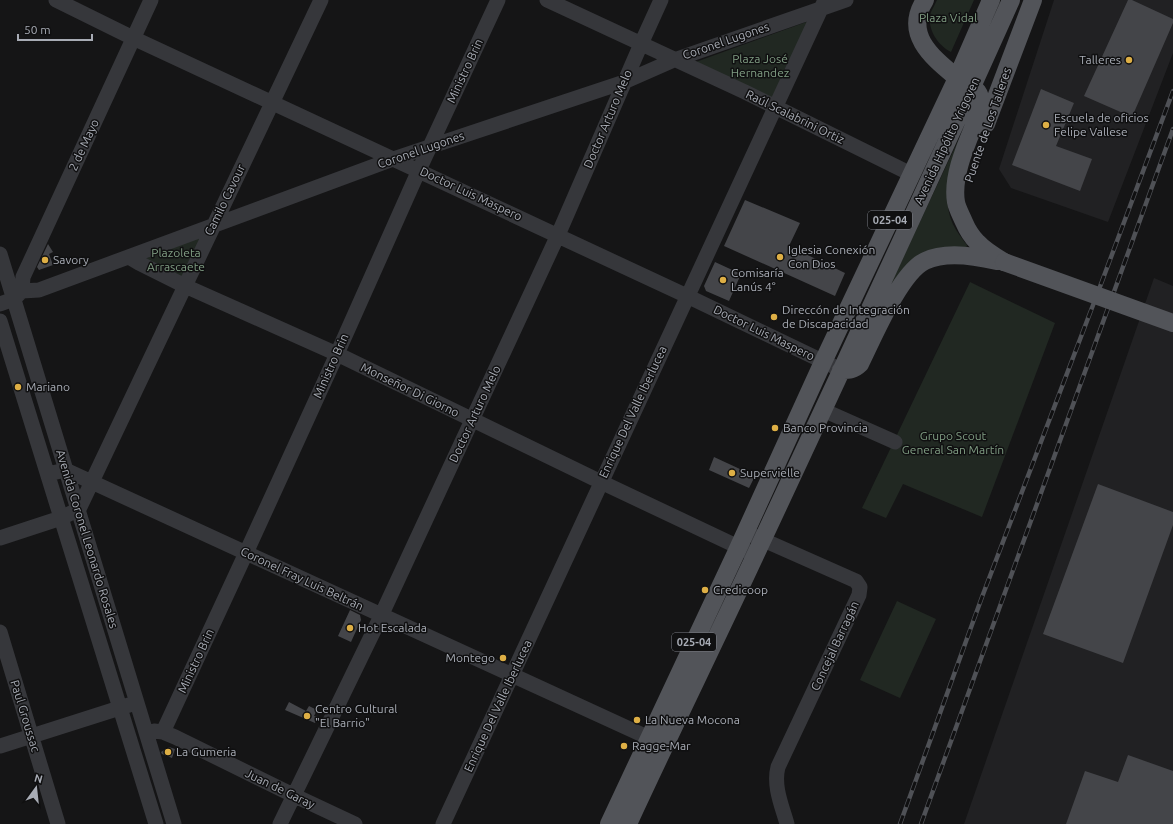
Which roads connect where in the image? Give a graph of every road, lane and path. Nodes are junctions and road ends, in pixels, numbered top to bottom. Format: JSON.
{"nodes":[{"id":1,"x":56,"y":0,"type":"edge"},
{"id":2,"x":151,"y":0,"type":"edge"},
{"id":3,"x":321,"y":0,"type":"edge"},
{"id":4,"x":498,"y":0,"type":"edge"},
{"id":5,"x":547,"y":0,"type":"edge"},
{"id":6,"x":661,"y":0,"type":"edge"},
{"id":7,"x":846,"y":0,"type":"edge"},
{"id":8,"x":925,"y":0,"type":"edge"},
{"id":9,"x":991,"y":0,"type":"edge"},
{"id":10,"x":1011,"y":0,"type":"edge"},
{"id":11,"x":1034,"y":0,"type":"edge"},
{"id":12,"x":823,"y":4,"type":"edge"},
{"id":13,"x":133,"y":38,"type":"junction"},
{"id":14,"x":641,"y":44,"type":"junction"},
{"id":15,"x":674,"y":60,"type":"junction"},
{"id":16,"x":624,"y":82,"type":"junction"},
{"id":17,"x":960,"y":85,"type":"junction"},
{"id":18,"x":273,"y":102,"type":"junction"},
{"id":19,"x":776,"y":107,"type":"junction"},
{"id":20,"x":986,"y":110,"type":"junction"},
{"id":21,"x":430,"y":146,"type":"junction"},
{"id":22,"x":393,"y":159,"type":"junction"},
{"id":23,"x":419,"y":170,"type":"junction"},
{"id":24,"x":911,"y":174,"type":"junction"},
{"id":25,"x":213,"y":225,"type":"junction"},
{"id":26,"x":558,"y":235,"type":"junction"},
{"id":27,"x":0,"y":254,"type":"edge"},
{"id":28,"x":129,"y":257,"type":"junction"},
{"id":29,"x":1004,"y":262,"type":"junction"},
{"id":30,"x":184,"y":286,"type":"junction"},
{"id":31,"x":18,"y":295,"type":"junction"},
{"id":32,"x":687,"y":296,"type":"junction"},
{"id":33,"x":0,"y":304,"type":"edge"},
{"id":34,"x":1173,"y":311,"type":"edge"},
{"id":35,"x":1173,"y":323,"type":"edge"},
{"id":36,"x":22,"y":324,"type":"junction"},
{"id":37,"x":1,"y":327,"type":"edge"},
{"id":38,"x":337,"y":354,"type":"junction"},
{"id":39,"x":823,"y":362,"type":"junction"},
{"id":40,"x":841,"y":370,"type":"junction"},
{"id":41,"x":822,"y":410,"type":"junction"},
{"id":42,"x":472,"y":420,"type":"junction"},
{"id":43,"x":895,"y":442,"type":"dead end"},
{"id":44,"x":65,"y":470,"type":"junction"},
{"id":45,"x":48,"y":474,"type":"junction"},
{"id":46,"x":92,"y":482,"type":"junction"},
{"id":47,"x":601,"y":482,"type":"junction"},
{"id":48,"x":78,"y":510,"type":"junction"},
{"id":49,"x":61,"y":518,"type":"junction"},
{"id":50,"x":0,"y":538,"type":"edge"},
{"id":51,"x":742,"y":539,"type":"junction"},
{"id":52,"x":759,"y":547,"type":"junction"},
{"id":53,"x":246,"y":553,"type":"junction"},
{"id":54,"x":381,"y":616,"type":"junction"},
{"id":55,"x":0,"y":632,"type":"edge"},
{"id":56,"x":512,"y":676,"type":"junction"},
{"id":57,"x":137,"y":702,"type":"junction"},
{"id":58,"x":119,"y":708,"type":"junction"},
{"id":59,"x":146,"y":731,"type":"junction"},
{"id":60,"x":162,"y":732,"type":"junction"},
{"id":61,"x":31,"y":736,"type":"junction"},
{"id":62,"x":128,"y":736,"type":"junction"},
{"id":63,"x":656,"y":741,"type":"junction"},
{"id":64,"x":0,"y":746,"type":"edge"},
{"id":65,"x":293,"y":795,"type":"junction"},
{"id":66,"x":58,"y":824,"type":"edge"},
{"id":67,"x":156,"y":824,"type":"edge"},
{"id":68,"x":174,"y":824,"type":"edge"},
{"id":69,"x":280,"y":824,"type":"edge"},
{"id":70,"x":355,"y":824,"type":"edge"},
{"id":71,"x":443,"y":824,"type":"edge"},
{"id":72,"x":609,"y":824,"type":"edge"},
{"id":73,"x":628,"y":824,"type":"edge"},
{"id":74,"x":786,"y":824,"type":"edge"}],
"edges":[{"from":1,"to":13,"type":"street","name":"Doctor Luis Maspero"},
{"from":2,"to":13,"type":"street","name":"2 de Mayo"},
{"from":3,"to":18,"type":"street","name":"Camilo Cavour"},
{"from":4,"to":21,"type":"street","name":"Ministro Brin"},
{"from":5,"to":14,"type":"street","name":"Raúl Scalabrini Ortiz"},
{"from":6,"to":14,"type":"street","name":"Doctor Arturo Melo"},
{"from":7,"to":12,"type":"street","name":"Coronel Lugones"},
{"from":8,"to":17,"type":"main road"},
{"from":9,"to":17,"type":"main road","name":"Avenida Hipólito Yrigoyen","number":"025-04"},
{"from":10,"to":17,"type":"main road","name":"Avenida Hipólito Yrigoyen","number":"025-04"},
{"from":11,"to":20,"type":"main road","name":"Puente de Los Talleres"},
{"from":12,"to":15,"type":"street","name":"Coronel Lugones"},
{"from":12,"to":19,"type":"street","name":"Enrique Del Valle Iberlucea"},
{"from":13,"to":18,"type":"street","name":"Doctor Luis Maspero"},
{"from":13,"to":31,"type":"street","name":"2 de Mayo"},
{"from":14,"to":15,"type":"street","name":"Raúl Scalabrini Ortiz"},
{"from":14,"to":16,"type":"street","name":"Doctor Arturo Melo"},
{"from":15,"to":16,"type":"street","name":"Coronel Lugones"},
{"from":15,"to":19,"type":"street","name":"Raúl Scalabrini Ortiz"},
{"from":16,"to":21,"type":"street","name":"Coronel Lugones"},
{"from":16,"to":26,"type":"street","name":"Doctor Arturo Melo"},
{"from":17,"to":20,"type":"main road","name":"Puente de Los Talleres"},
{"from":17,"to":24,"type":"main road","name":"Avenida Hipólito Yrigoyen","number":"025-04"},
{"from":17,"to":40,"type":"main road","name":"Avenida Hipólito Yrigoyen","number":"025-04"},
{"from":18,"to":22,"type":"street","name":"Doctor Luis Maspero"},
{"from":18,"to":25,"type":"street","name":"Camilo Cavour"},
{"from":19,"to":24,"type":"street","name":"Raúl Scalabrini Ortiz"},
{"from":19,"to":32,"type":"street","name":"Enrique Del Valle Iberlucea"},
{"from":20,"to":29,"type":"main road","name":"Puente de Los Talleres"},
{"from":20,"to":34,"type":"main road","name":"Puente de Los Talleres"},
{"from":21,"to":22,"type":"street","name":"Coronel Lugones"},
{"from":21,"to":23,"type":"street","name":"Ministro Brin"},
{"from":22,"to":23,"type":"street","name":"Doctor Luis Maspero"},
{"from":22,"to":25,"type":"street","name":"Coronel Lugones"},
{"from":23,"to":26,"type":"street","name":"Doctor Luis Maspero"},
{"from":23,"to":38,"type":"street","name":"Ministro Brin"},
{"from":24,"to":39,"type":"main road","name":"Avenida Hipólito Yrigoyen","number":"025-04"},
{"from":25,"to":28,"type":"street","name":"Coronel Lugones"},
{"from":25,"to":30,"type":"street","name":"Camilo Cavour"},
{"from":26,"to":32,"type":"street","name":"Doctor Luis Maspero"},
{"from":26,"to":42,"type":"street","name":"Doctor Arturo Melo"},
{"from":27,"to":31,"type":"street","name":"Avenida Coronel Leonardo Rosales"},
{"from":28,"to":30,"type":"street","name":"Monseñor Di Giorno"},
{"from":28,"to":31,"type":"street","name":"Coronel Lugones"},
{"from":29,"to":35,"type":"main road","name":"Puente de Los Talleres","bridge":true},
{"from":29,"to":40,"type":"main road","name":"Puente de Los Talleres"},
{"from":30,"to":38,"type":"street","name":"Monseñor Di Giorno"},
{"from":30,"to":46,"type":"street","name":"Camilo Cavour"},
{"from":31,"to":33,"type":"street","name":"Coronel Lugones"},
{"from":31,"to":36,"type":"street","name":"Avenida Coronel Leonardo Rosales"},
{"from":32,"to":39,"type":"street","name":"Doctor Luis Maspero"},
{"from":32,"to":47,"type":"street","name":"Enrique Del Valle Iberlucea"},
{"from":36,"to":37,"type":"street"},
{"from":36,"to":44,"type":"street","name":"Avenida Coronel Leonardo Rosales"},
{"from":37,"to":45,"type":"street","name":"Avenida Coronel Leonardo Rosales"},
{"from":38,"to":42,"type":"street","name":"Monseñor Di Giorno"},
{"from":38,"to":53,"type":"street","name":"Ministro Brin"},
{"from":39,"to":40,"type":"street","name":"Doctor Luis Maspero"},
{"from":39,"to":51,"type":"main road","name":"Avenida Hipólito Yrigoyen","number":"025-04"},
{"from":40,"to":41,"type":"main road","name":"Avenida Hipólito Yrigoyen","number":"025-04"},
{"from":41,"to":43,"type":"street"},
{"from":41,"to":52,"type":"main road","name":"Avenida Hipólito Yrigoyen","number":"025-04"},
{"from":42,"to":47,"type":"street","name":"Monseñor Di Giorno"},
{"from":42,"to":54,"type":"street","name":"Doctor Arturo Melo"},
{"from":44,"to":45,"type":"street"},
{"from":44,"to":46,"type":"street","name":"Coronel Fray Luis Beltrán"},
{"from":44,"to":48,"type":"street","name":"Avenida Coronel Leonardo Rosales"},
{"from":45,"to":49,"type":"street","name":"Avenida Coronel Leonardo Rosales"},
{"from":46,"to":48,"type":"street","name":"Camilo Cavour"},
{"from":46,"to":53,"type":"street","name":"Coronel Fray Luis Beltrán"},
{"from":47,"to":51,"type":"street","name":"Monseñor Di Giorno"},
{"from":47,"to":56,"type":"street","name":"Enrique Del Valle Iberlucea"},
{"from":48,"to":49,"type":"street"},
{"from":48,"to":57,"type":"street","name":"Avenida Coronel Leonardo Rosales"},
{"from":49,"to":50,"type":"street"},
{"from":49,"to":58,"type":"street","name":"Avenida Coronel Leonardo Rosales"},
{"from":51,"to":52,"type":"street","name":"Monseñor Di Giorno"},
{"from":51,"to":63,"type":"main road","name":"Avenida Hipólito Yrigoyen","number":"025-04"},
{"from":52,"to":63,"type":"main road","name":"Avenida Hipólito Yrigoyen","number":"025-04"},
{"from":52,"to":74,"type":"street","name":"Concejal Barragán"},
{"from":53,"to":54,"type":"street","name":"Coronel Fray Luis Beltrán"},
{"from":53,"to":60,"type":"street","name":"Ministro Brin"},
{"from":54,"to":56,"type":"street","name":"Coronel Fray Luis Beltrán"},
{"from":54,"to":65,"type":"street","name":"Doctor Arturo Melo"},
{"from":55,"to":61,"type":"street","name":"Paul Groussac"},
{"from":56,"to":63,"type":"street","name":"Coronel Fray Luis Beltrán"},
{"from":56,"to":71,"type":"street","name":"Enrique Del Valle Iberlucea"},
{"from":57,"to":58,"type":"street"},
{"from":57,"to":59,"type":"street","name":"Avenida Coronel Leonardo Rosales"},
{"from":58,"to":61,"type":"street"},
{"from":58,"to":62,"type":"street","name":"Avenida Coronel Leonardo Rosales"},
{"from":59,"to":60,"type":"street","name":"Juan de Garay"},
{"from":59,"to":62,"type":"street","name":"Juan de Garay"},
{"from":59,"to":68,"type":"street","name":"Avenida Coronel Leonardo Rosales"},
{"from":60,"to":65,"type":"street","name":"Juan de Garay"},
{"from":61,"to":64,"type":"street"},
{"from":61,"to":66,"type":"street","name":"Paul Groussac"},
{"from":62,"to":67,"type":"street","name":"Avenida Coronel Leonardo Rosales"},
{"from":63,"to":72,"type":"main road","name":"Avenida Hipólito Yrigoyen","number":"025-04"},
{"from":63,"to":73,"type":"main road","name":"Avenida Hipólito Yrigoyen","number":"025-04"},
{"from":65,"to":69,"type":"street","name":"Doctor Arturo Melo"},
{"from":65,"to":70,"type":"street","name":"Juan de Garay"}]}
